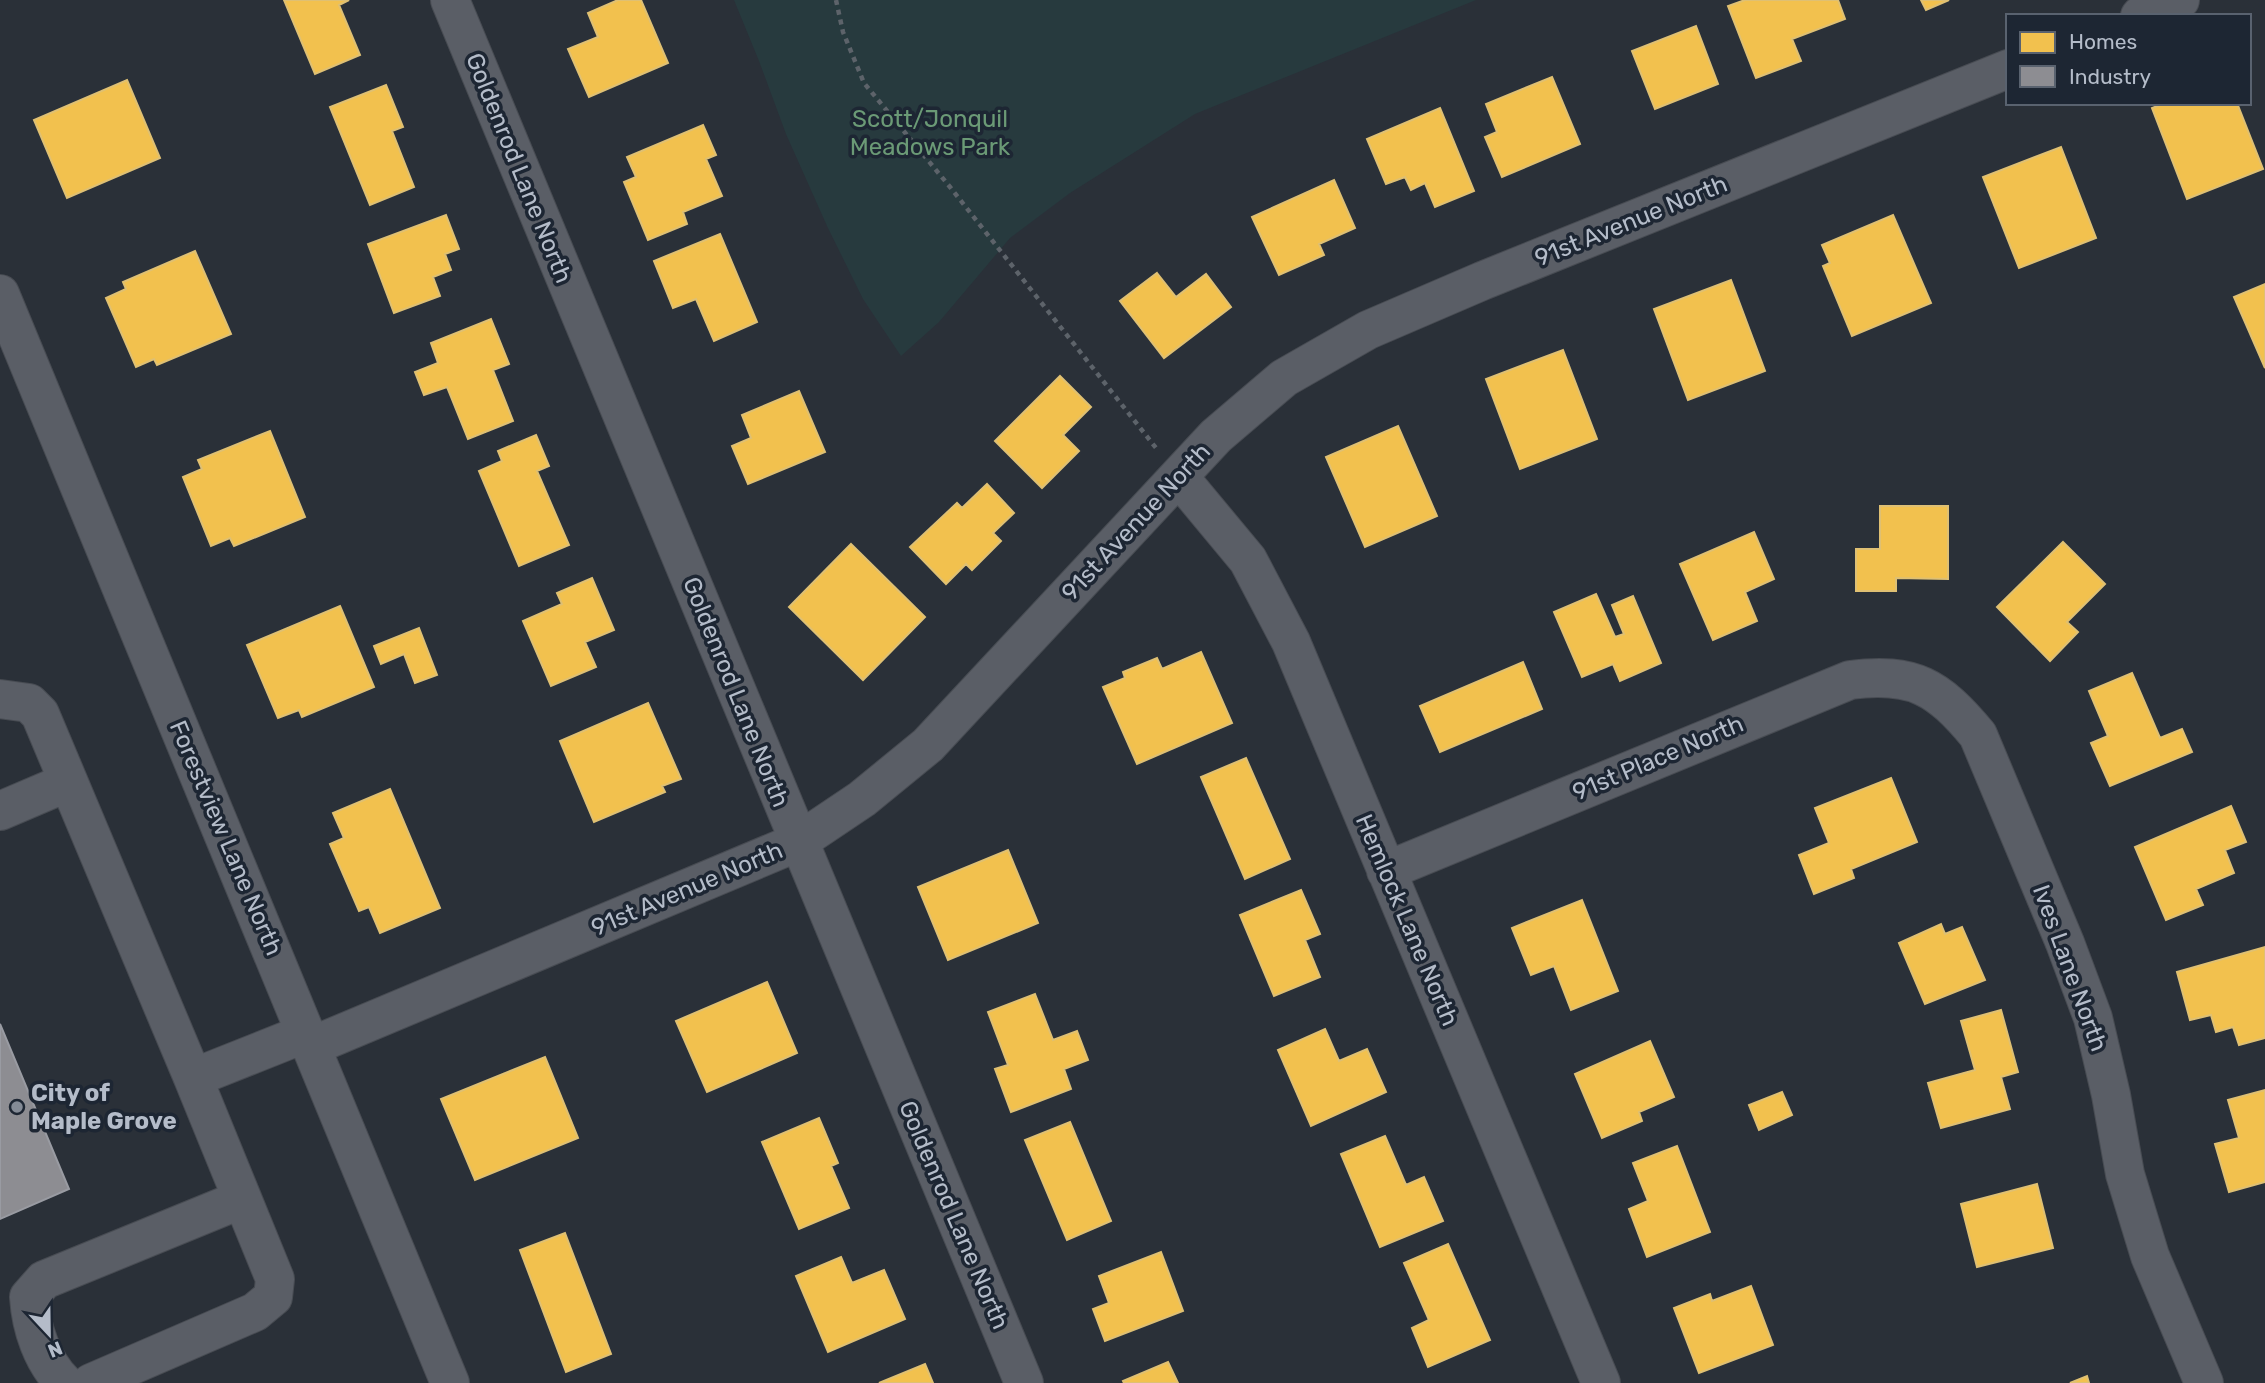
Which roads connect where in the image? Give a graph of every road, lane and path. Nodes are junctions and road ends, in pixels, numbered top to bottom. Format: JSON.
{"nodes":[{"id":1,"x":450,"y":0,"type":"edge"},
{"id":2,"x":836,"y":0,"type":"edge"},
{"id":3,"x":2179,"y":0,"type":"edge"},
{"id":4,"x":2145,"y":14,"type":"edge"},
{"id":5,"x":2006,"y":70,"type":"edge"},
{"id":6,"x":0,"y":294,"type":"edge"},
{"id":7,"x":1179,"y":477,"type":"junction"},
{"id":8,"x":1935,"y":692,"type":"joint"},
{"id":9,"x":0,"y":699,"type":"edge"},
{"id":10,"x":68,"y":782,"type":"junction"},
{"id":11,"x":0,"y":811,"type":"edge"},
{"id":12,"x":798,"y":842,"type":"junction"},
{"id":13,"x":1386,"y":871,"type":"junction"},
{"id":14,"x":309,"y":1039,"type":"junction"},
{"id":15,"x":193,"y":1078,"type":"junction"},
{"id":16,"x":242,"y":1199,"type":"junction"},
{"id":17,"x":64,"y":1383,"type":"edge"},
{"id":18,"x":91,"y":1383,"type":"edge"},
{"id":19,"x":450,"y":1383,"type":"edge"},
{"id":20,"x":1024,"y":1383,"type":"edge"},
{"id":21,"x":1601,"y":1383,"type":"edge"},
{"id":22,"x":2204,"y":1383,"type":"edge"}],
"edges":[{"from":1,"to":12,"type":"street","name":"Goldenrod Lane North"},
{"from":2,"to":7,"type":"path"},
{"from":3,"to":4,"type":"street"},
{"from":5,"to":7,"type":"street","name":"91st Avenue North"},
{"from":6,"to":14,"type":"street","name":"Forestview Lane North"},
{"from":7,"to":12,"type":"street","name":"91st Avenue North"},
{"from":7,"to":13,"type":"street","name":"Hemlock Lane North"},
{"from":8,"to":13,"type":"street","name":"91st Place North"},
{"from":8,"to":22,"type":"street","name":"Ives Lane North"},
{"from":9,"to":10,"type":"street"},
{"from":10,"to":11,"type":"street"},
{"from":10,"to":15,"type":"street"},
{"from":12,"to":14,"type":"street","name":"91st Avenue North"},
{"from":12,"to":20,"type":"street","name":"Goldenrod Lane North"},
{"from":13,"to":21,"type":"street","name":"Hemlock Lane North"},
{"from":14,"to":15,"type":"street","name":"91st Avenue North"},
{"from":14,"to":19,"type":"street","name":"Forestview Lane North"},
{"from":15,"to":16,"type":"street"},
{"from":16,"to":17,"type":"street"},
{"from":16,"to":18,"type":"street"}]}
